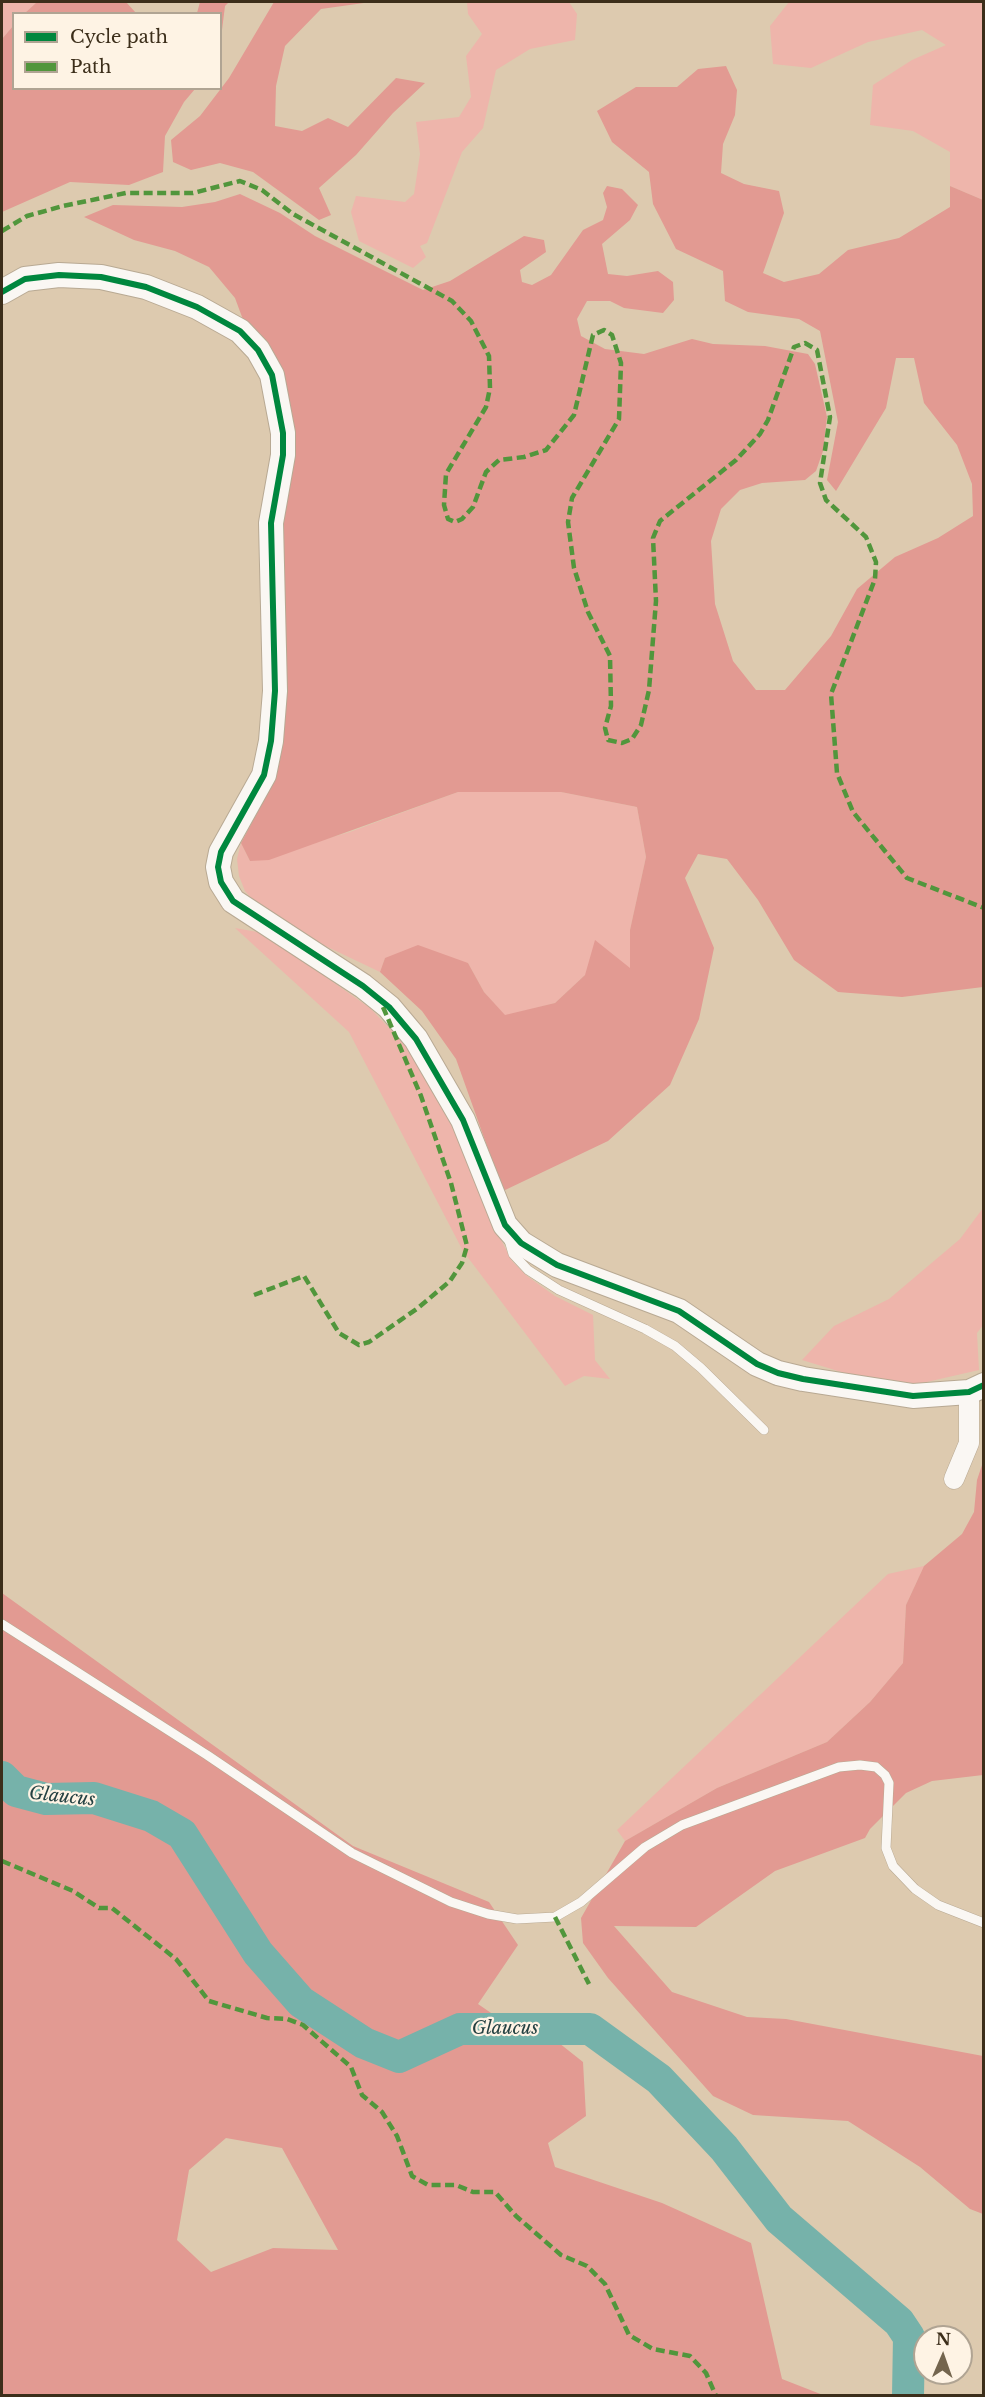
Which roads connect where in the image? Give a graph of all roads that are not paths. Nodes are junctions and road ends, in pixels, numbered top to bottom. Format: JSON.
{"nodes":[{"id":1,"x":2,"y":292,"type":"edge"},
{"id":2,"x":511,"y":1232,"type":"junction"},
{"id":3,"x":976,"y":1388,"type":"edge"},
{"id":4,"x":764,"y":1431,"type":"dead end"},
{"id":5,"x":954,"y":1479,"type":"dead end"},
{"id":6,"x":2,"y":1624,"type":"edge"},
{"id":7,"x":984,"y":1923,"type":"edge"}],
"edges":[{"from":1,"to":2,"type":"street"},
{"from":2,"to":3,"type":"street"},
{"from":2,"to":4,"type":"lane"},
{"from":3,"to":5,"type":"street"},
{"from":6,"to":7,"type":"lane"}]}
